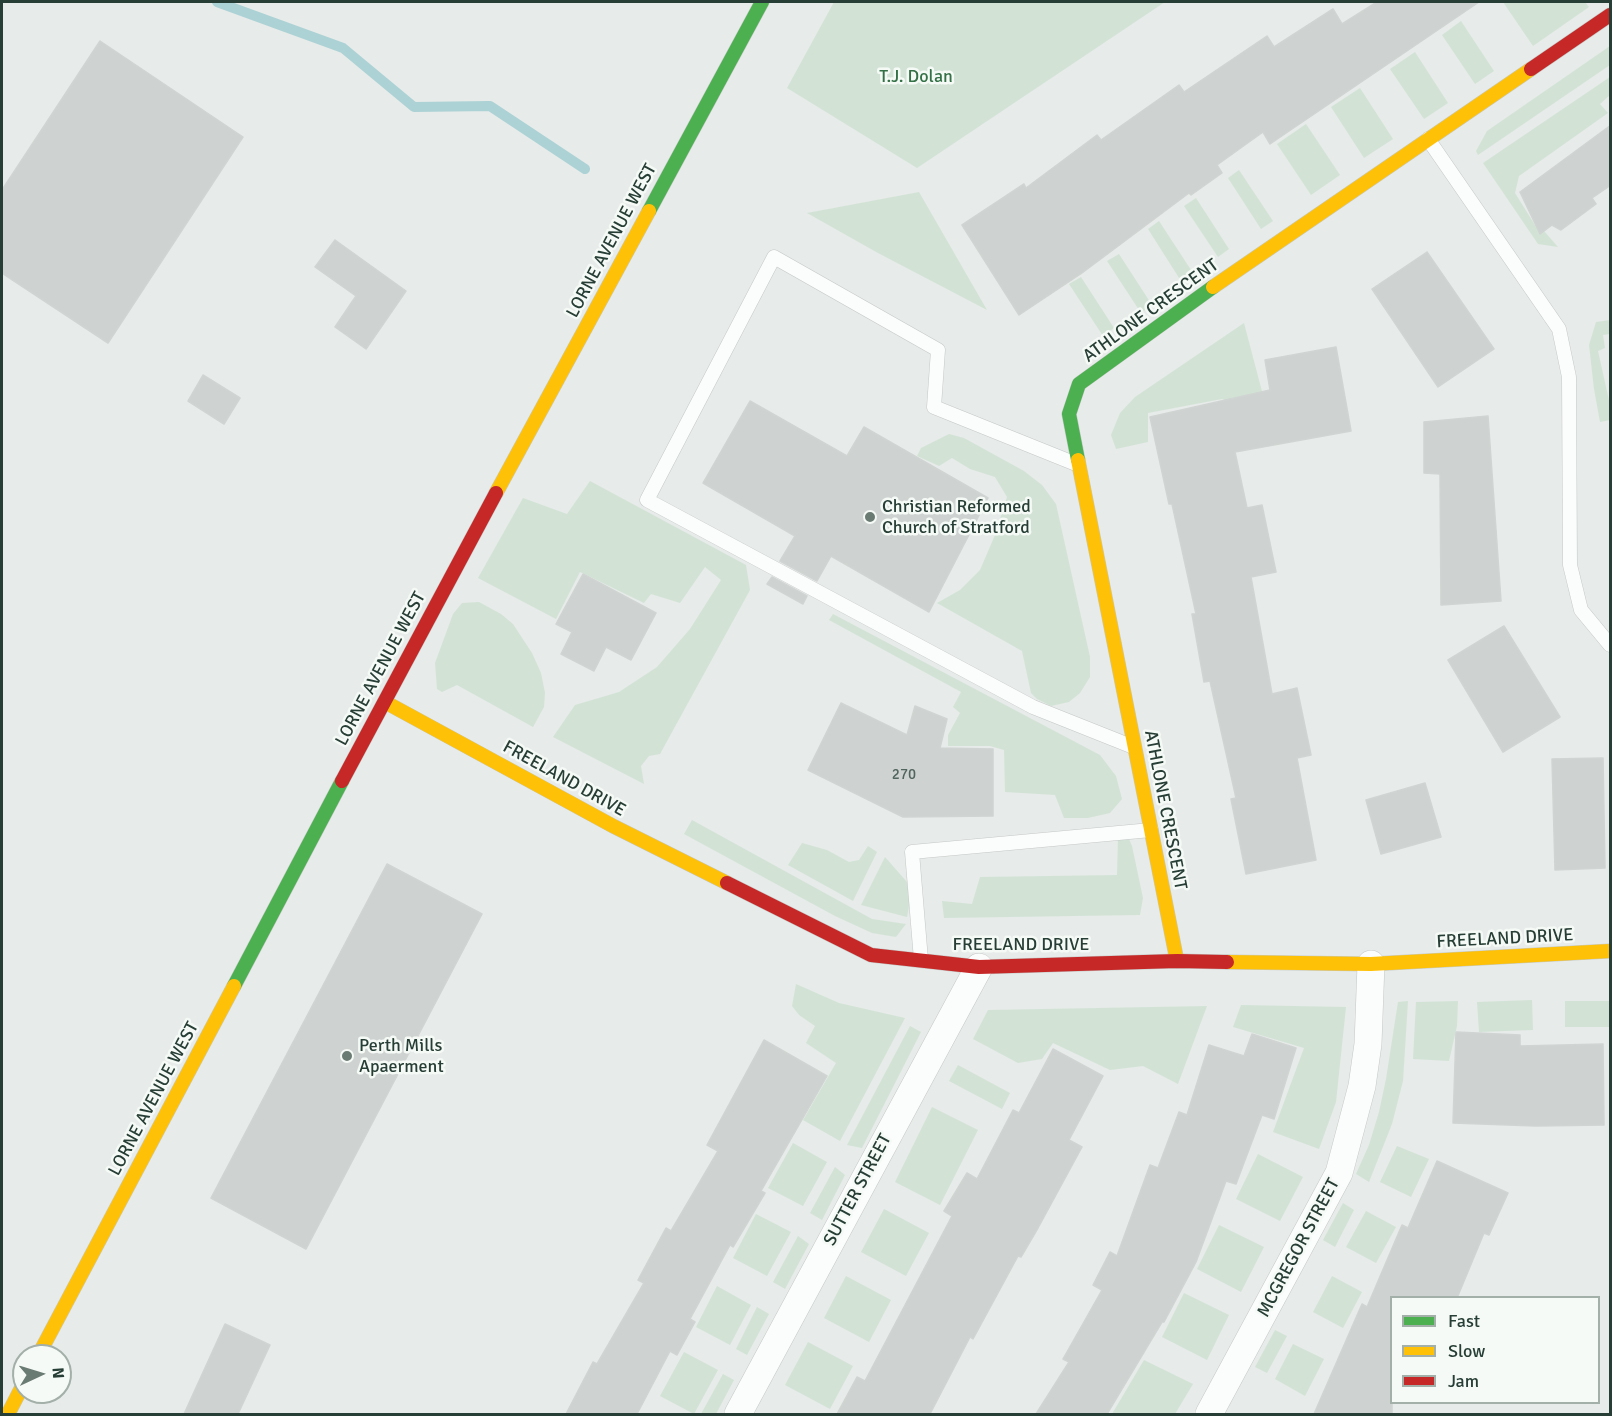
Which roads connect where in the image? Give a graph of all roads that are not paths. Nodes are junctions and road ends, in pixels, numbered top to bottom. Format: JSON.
{"nodes":[{"id":1,"x":762,"y":2,"type":"edge"},
{"id":2,"x":1611,"y":15,"type":"edge"},
{"id":3,"x":1428,"y":139,"type":"junction"},
{"id":4,"x":1078,"y":465,"type":"junction"},
{"id":5,"x":1611,"y":645,"type":"edge"},
{"id":6,"x":385,"y":702,"type":"junction"},
{"id":7,"x":1134,"y":747,"type":"junction"},
{"id":8,"x":1151,"y":830,"type":"junction"},
{"id":9,"x":1611,"y":951,"type":"edge"},
{"id":10,"x":921,"y":960,"type":"junction"},
{"id":11,"x":1177,"y":961,"type":"junction"},
{"id":12,"x":1371,"y":964,"type":"junction"},
{"id":13,"x":979,"y":967,"type":"junction"},
{"id":14,"x":44,"y":1344,"type":"edge"},
{"id":15,"x":738,"y":1414,"type":"edge"},
{"id":16,"x":1209,"y":1414,"type":"edge"}],
"edges":[{"from":1,"to":6,"type":"street","name":"LORNE AVENUE WEST"},
{"from":2,"to":3,"type":"street","name":"ATHLONE CRESCENT"},
{"from":3,"to":4,"type":"street","name":"ATHLONE CRESCENT"},
{"from":3,"to":5,"type":"lane"},
{"from":4,"to":7,"type":"street","name":"ATHLONE CRESCENT"},
{"from":4,"to":7,"type":"lane"},
{"from":6,"to":10,"type":"street","name":"FREELAND DRIVE"},
{"from":6,"to":14,"type":"street","name":"LORNE AVENUE WEST"},
{"from":7,"to":8,"type":"street","name":"ATHLONE CRESCENT"},
{"from":8,"to":10,"type":"lane"},
{"from":8,"to":11,"type":"street","name":"ATHLONE CRESCENT"},
{"from":9,"to":12,"type":"street","name":"FREELAND DRIVE"},
{"from":10,"to":13,"type":"street","name":"FREELAND DRIVE"},
{"from":11,"to":12,"type":"street","name":"FREELAND DRIVE"},
{"from":11,"to":13,"type":"street","name":"FREELAND DRIVE"},
{"from":12,"to":16,"type":"street","name":"MCGREGOR STREET"},
{"from":13,"to":15,"type":"street","name":"SUTTER STREET"}]}
